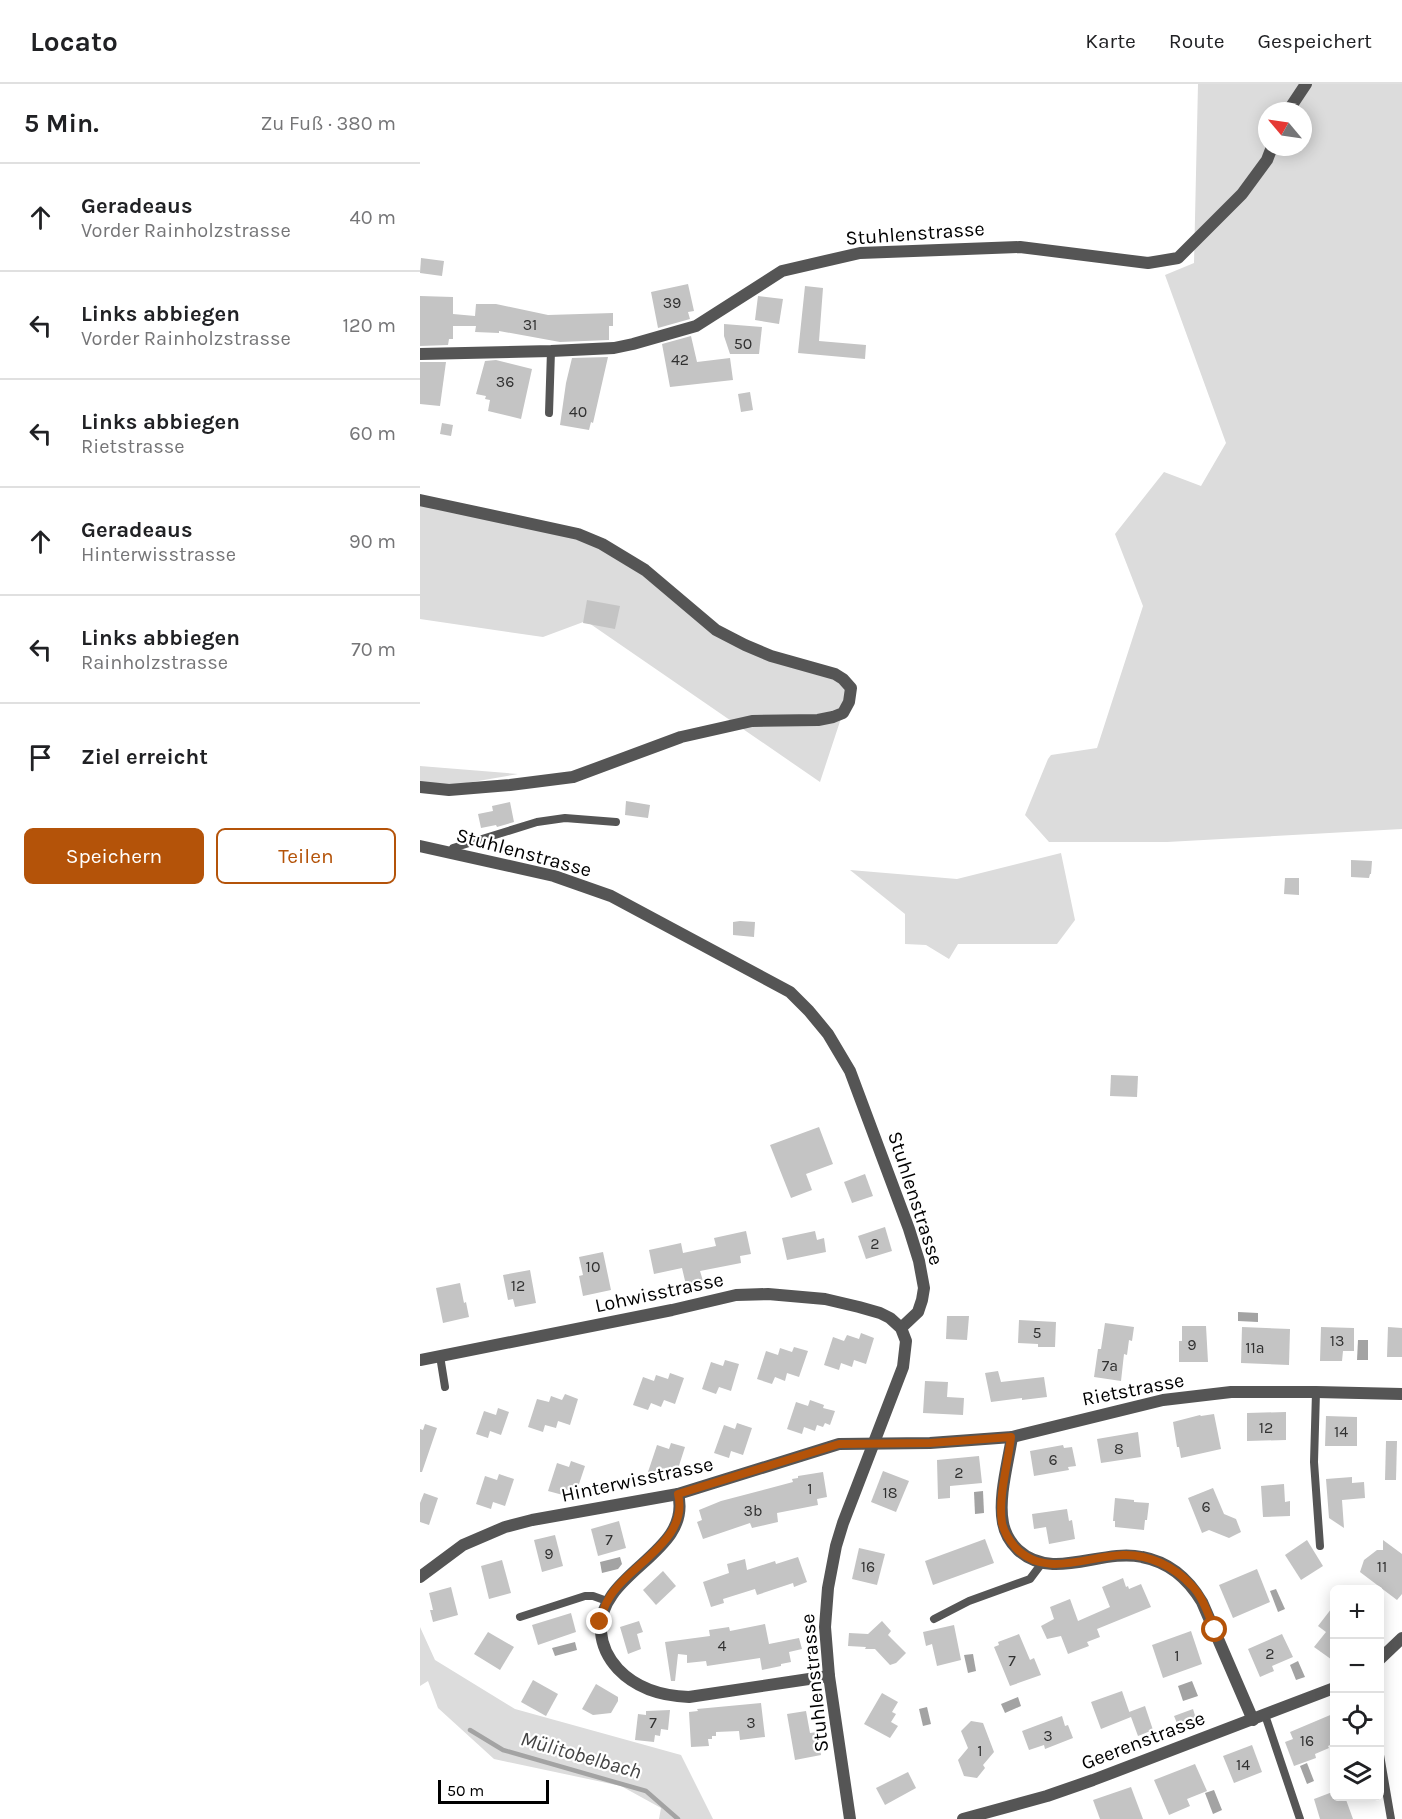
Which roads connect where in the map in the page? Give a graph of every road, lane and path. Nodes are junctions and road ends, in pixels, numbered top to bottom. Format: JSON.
{"nodes":[{"id":1,"x":1306,"y":84,"type":"edge"},
{"id":2,"x":1294,"y":102,"type":"edge"},
{"id":3,"x":1269,"y":156,"type":"edge"},
{"id":4,"x":551,"y":351,"type":"junction"},
{"id":5,"x":420,"y":354,"type":"edge"},
{"id":6,"x":549,"y":413,"type":"dead end"},
{"id":7,"x":420,"y":500,"type":"edge"},
{"id":8,"x":420,"y":788,"type":"edge"},
{"id":9,"x":616,"y":822,"type":"dead end"},
{"id":10,"x":420,"y":846,"type":"edge"},
{"id":11,"x":451,"y":853,"type":"junction"},
{"id":12,"x":901,"y":1328,"type":"junction"},
{"id":13,"x":440,"y":1356,"type":"junction"},
{"id":14,"x":420,"y":1360,"type":"edge"},
{"id":15,"x":445,"y":1387,"type":"dead end"},
{"id":16,"x":1316,"y":1392,"type":"junction"},
{"id":17,"x":1402,"y":1394,"type":"edge"},
{"id":18,"x":1011,"y":1437,"type":"junction"},
{"id":19,"x":873,"y":1445,"type":"junction"},
{"id":20,"x":678,"y":1494,"type":"junction"},
{"id":21,"x":1320,"y":1546,"type":"dead end"},
{"id":22,"x":1042,"y":1563,"type":"junction"},
{"id":23,"x":420,"y":1577,"type":"edge"},
{"id":24,"x":607,"y":1601,"type":"junction"},
{"id":25,"x":520,"y":1617,"type":"dead end"},
{"id":26,"x":934,"y":1618,"type":"dead end"},
{"id":27,"x":1402,"y":1638,"type":"edge"},
{"id":28,"x":1384,"y":1655,"type":"edge"},
{"id":29,"x":829,"y":1676,"type":"junction"},
{"id":30,"x":1330,"y":1690,"type":"edge"},
{"id":31,"x":1259,"y":1718,"type":"junction"},
{"id":32,"x":1384,"y":1778,"type":"edge"},
{"id":33,"x":849,"y":1819,"type":"edge"},
{"id":34,"x":963,"y":1819,"type":"edge"},
{"id":35,"x":1300,"y":1819,"type":"edge"},
{"id":36,"x":1391,"y":1819,"type":"edge"}],
"edges":[{"from":1,"to":2,"type":"street"},
{"from":3,"to":4,"type":"street","name":"Stuhlenstrasse"},
{"from":4,"to":5,"type":"street","name":"Stuhlenstrasse"},
{"from":4,"to":6,"type":"lane"},
{"from":7,"to":8,"type":"street"},
{"from":9,"to":11,"type":"lane"},
{"from":10,"to":11,"type":"street","name":"Stuhlenstrasse"},
{"from":11,"to":12,"type":"street","name":"Stuhlenstrasse"},
{"from":12,"to":13,"type":"street","name":"Lohwisstrasse"},
{"from":12,"to":19,"type":"street","name":"Stuhlenstrasse"},
{"from":13,"to":14,"type":"street","name":"Lohwisstrasse"},
{"from":13,"to":15,"type":"lane"},
{"from":16,"to":17,"type":"street","name":"Rietstrasse"},
{"from":16,"to":18,"type":"street","name":"Rietstrasse"},
{"from":16,"to":21,"type":"lane"},
{"from":18,"to":19,"type":"street","name":"Rietstrasse"},
{"from":18,"to":22,"type":"street"},
{"from":19,"to":20,"type":"street","name":"Hinterwisstrasse"},
{"from":19,"to":29,"type":"street","name":"Stuhlenstrasse"},
{"from":20,"to":23,"type":"street","name":"Hinterwisstrasse"},
{"from":20,"to":24,"type":"street"},
{"from":22,"to":26,"type":"lane"},
{"from":22,"to":31,"type":"street"},
{"from":24,"to":25,"type":"lane"},
{"from":24,"to":29,"type":"street"},
{"from":27,"to":28,"type":"street"},
{"from":29,"to":33,"type":"street","name":"Stuhlenstrasse"},
{"from":30,"to":31,"type":"street","name":"Geerenstrasse"},
{"from":31,"to":34,"type":"street","name":"Geerenstrasse"},
{"from":31,"to":35,"type":"lane"},
{"from":32,"to":36,"type":"lane"}]}
